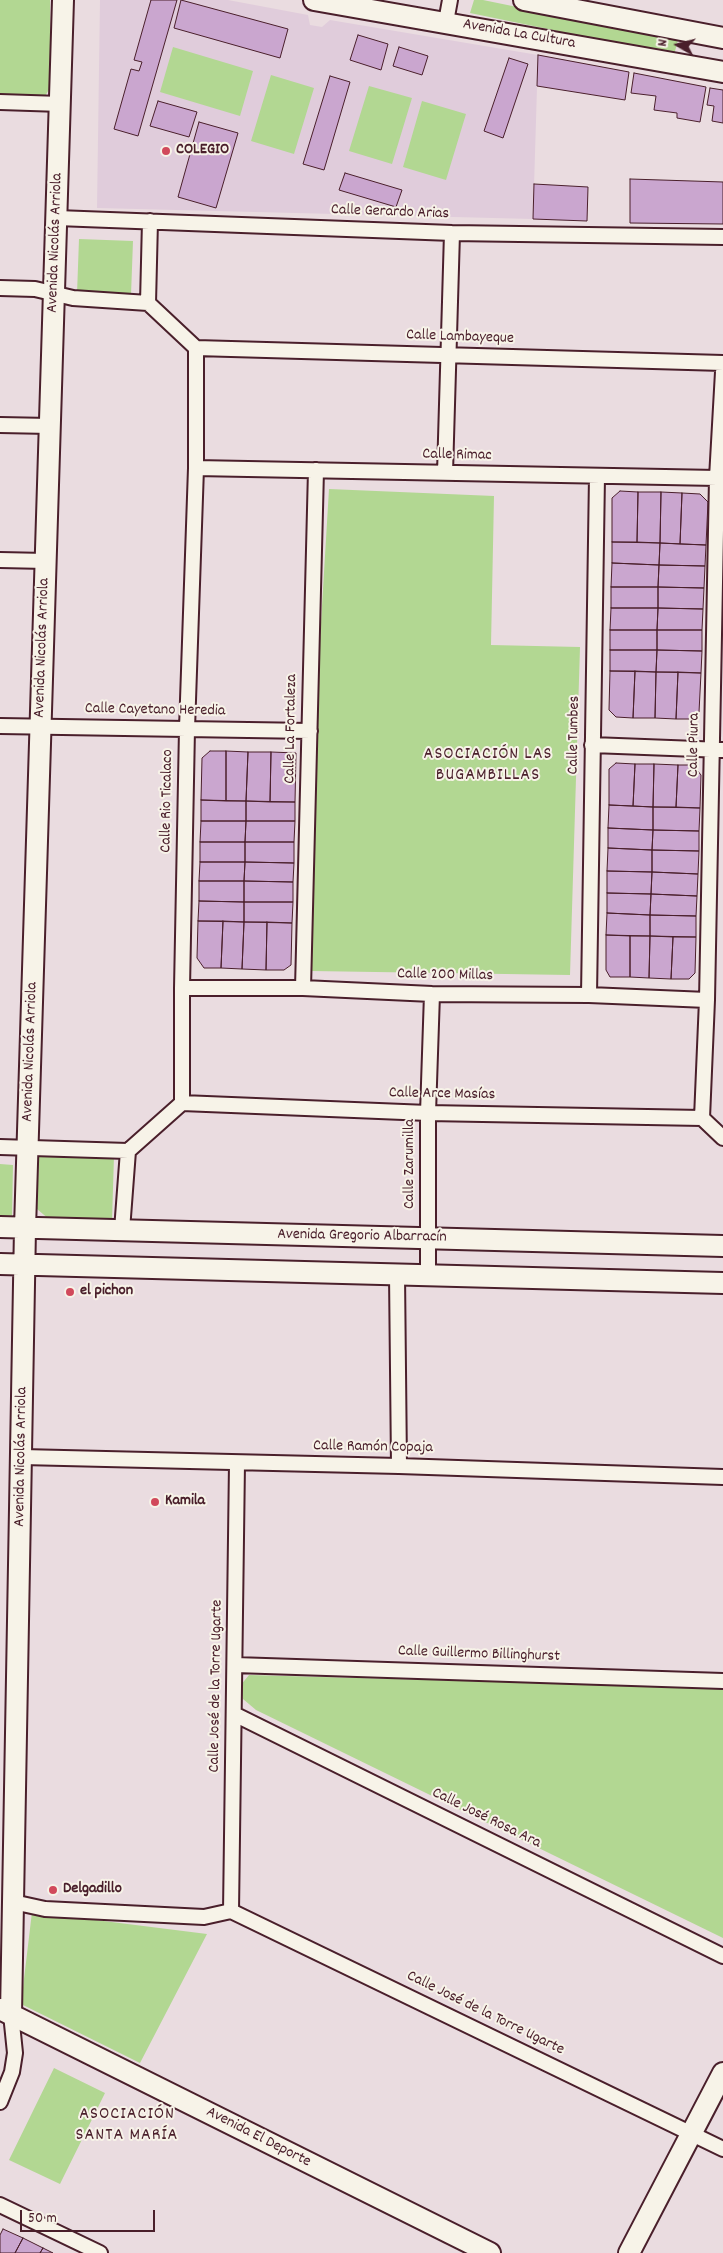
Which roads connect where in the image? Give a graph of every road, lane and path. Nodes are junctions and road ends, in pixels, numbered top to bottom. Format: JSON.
{"nodes":[{"id":1,"x":63,"y":0,"type":"edge"},
{"id":2,"x":314,"y":0,"type":"edge"},
{"id":3,"x":450,"y":0,"type":"edge"},
{"id":4,"x":524,"y":0,"type":"edge"},
{"id":5,"x":446,"y":22,"type":"junction"},
{"id":6,"x":691,"y":33,"type":"junction"},
{"id":7,"x":723,"y":38,"type":"edge"},
{"id":8,"x":684,"y":64,"type":"junction"},
{"id":9,"x":723,"y":72,"type":"edge"},
{"id":10,"x":0,"y":102,"type":"edge"},
{"id":11,"x":60,"y":104,"type":"junction"},
{"id":12,"x":56,"y":218,"type":"junction"},
{"id":13,"x":150,"y":221,"type":"junction"},
{"id":14,"x":452,"y":233,"type":"junction"},
{"id":15,"x":723,"y":237,"type":"edge"},
{"id":16,"x":0,"y":288,"type":"edge"},
{"id":17,"x":54,"y":293,"type":"junction"},
{"id":18,"x":148,"y":303,"type":"junction"},
{"id":19,"x":196,"y":348,"type":"junction"},
{"id":20,"x":449,"y":355,"type":"junction"},
{"id":21,"x":723,"y":362,"type":"edge"},
{"id":22,"x":723,"y":372,"type":"edge"},
{"id":23,"x":0,"y":425,"type":"edge"},
{"id":24,"x":50,"y":426,"type":"junction"},
{"id":25,"x":196,"y":468,"type":"junction"},
{"id":26,"x":316,"y":470,"type":"junction"},
{"id":27,"x":445,"y":473,"type":"junction"},
{"id":28,"x":597,"y":476,"type":"junction"},
{"id":29,"x":717,"y":478,"type":"junction"},
{"id":30,"x":0,"y":560,"type":"edge"},
{"id":31,"x":46,"y":561,"type":"junction"},
{"id":32,"x":0,"y":726,"type":"edge"},
{"id":33,"x":41,"y":726,"type":"junction"},
{"id":34,"x":187,"y":729,"type":"junction"},
{"id":35,"x":310,"y":731,"type":"junction"},
{"id":36,"x":592,"y":745,"type":"junction"},
{"id":37,"x":718,"y":750,"type":"edge"},
{"id":38,"x":182,"y":988,"type":"junction"},
{"id":39,"x":304,"y":988,"type":"junction"},
{"id":40,"x":432,"y":994,"type":"junction"},
{"id":41,"x":589,"y":995,"type":"junction"},
{"id":42,"x":707,"y":1000,"type":"junction"},
{"id":43,"x":182,"y":1104,"type":"junction"},
{"id":44,"x":428,"y":1113,"type":"junction"},
{"id":45,"x":702,"y":1118,"type":"junction"},
{"id":46,"x":723,"y":1138,"type":"edge"},
{"id":47,"x":0,"y":1147,"type":"edge"},
{"id":48,"x":28,"y":1149,"type":"junction"},
{"id":49,"x":128,"y":1151,"type":"junction"},
{"id":50,"x":0,"y":1227,"type":"edge"},
{"id":51,"x":25,"y":1228,"type":"junction"},
{"id":52,"x":122,"y":1230,"type":"junction"},
{"id":53,"x":428,"y":1238,"type":"junction"},
{"id":54,"x":723,"y":1246,"type":"edge"},
{"id":55,"x":0,"y":1264,"type":"edge"},
{"id":56,"x":26,"y":1265,"type":"junction"},
{"id":57,"x":397,"y":1274,"type":"junction"},
{"id":58,"x":428,"y":1275,"type":"junction"},
{"id":59,"x":723,"y":1283,"type":"edge"},
{"id":60,"x":22,"y":1457,"type":"junction"},
{"id":61,"x":237,"y":1463,"type":"junction"},
{"id":62,"x":399,"y":1466,"type":"junction"},
{"id":63,"x":723,"y":1477,"type":"edge"},
{"id":64,"x":235,"y":1665,"type":"junction"},
{"id":65,"x":723,"y":1681,"type":"edge"},
{"id":66,"x":234,"y":1714,"type":"junction"},
{"id":67,"x":12,"y":1902,"type":"junction"},
{"id":68,"x":231,"y":1910,"type":"junction"},
{"id":69,"x":723,"y":1956,"type":"edge"},
{"id":70,"x":5,"y":2011,"type":"edge"},
{"id":71,"x":723,"y":2073,"type":"edge"},
{"id":72,"x":0,"y":2102,"type":"edge"},
{"id":73,"x":691,"y":2133,"type":"junction"},
{"id":74,"x":723,"y":2149,"type":"edge"},
{"id":75,"x":0,"y":2205,"type":"edge"},
{"id":76,"x":100,"y":2253,"type":"edge"},
{"id":77,"x":490,"y":2253,"type":"edge"},
{"id":78,"x":629,"y":2253,"type":"edge"}],
"edges":[{"from":1,"to":11,"type":"street","name":"Avenida Nicolás Arriola"},
{"from":2,"to":5,"type":"street","name":"Avenida La Cultura"},
{"from":3,"to":5,"type":"street"},
{"from":4,"to":6,"type":"street"},
{"from":5,"to":8,"type":"street","name":"Avenida La Cultura"},
{"from":6,"to":7,"type":"street"},
{"from":6,"to":8,"type":"street"},
{"from":8,"to":9,"type":"street","name":"Avenida La Cultura"},
{"from":10,"to":11,"type":"street"},
{"from":11,"to":12,"type":"street","name":"Avenida Nicolás Arriola"},
{"from":12,"to":13,"type":"street","name":"Calle Gerardo Arias"},
{"from":12,"to":17,"type":"street","name":"Avenida Nicolás Arriola"},
{"from":13,"to":14,"type":"street","name":"Calle Gerardo Arias"},
{"from":13,"to":18,"type":"street"},
{"from":14,"to":15,"type":"street","name":"Calle Gerardo Arias"},
{"from":14,"to":20,"type":"street"},
{"from":16,"to":17,"type":"street"},
{"from":17,"to":18,"type":"street"},
{"from":17,"to":24,"type":"street","name":"Avenida Nicolás Arriola"},
{"from":18,"to":19,"type":"street"},
{"from":19,"to":20,"type":"street","name":"Calle Lambayeque"},
{"from":19,"to":25,"type":"street","name":"Calle Rio Ticalaco"},
{"from":20,"to":21,"type":"street","name":"Calle Lambayeque"},
{"from":20,"to":27,"type":"street"},
{"from":22,"to":29,"type":"street","name":"Calle Piura"},
{"from":23,"to":24,"type":"street"},
{"from":24,"to":31,"type":"street","name":"Avenida Nicolás Arriola"},
{"from":25,"to":26,"type":"street","name":"Calle Rimac"},
{"from":25,"to":34,"type":"street","name":"Calle Rio Ticalaco"},
{"from":26,"to":27,"type":"street","name":"Calle Rimac"},
{"from":26,"to":35,"type":"street","name":"Calle La Fortaleza"},
{"from":27,"to":28,"type":"street","name":"Calle Rimac"},
{"from":28,"to":29,"type":"street","name":"Calle Rimac"},
{"from":28,"to":36,"type":"street","name":"Calle Tumbes"},
{"from":29,"to":37,"type":"street","name":"Calle Piura"},
{"from":30,"to":31,"type":"street"},
{"from":31,"to":33,"type":"street","name":"Avenida Nicolás Arriola"},
{"from":32,"to":33,"type":"street","name":"Calle Cayetano Heredia"},
{"from":33,"to":34,"type":"street","name":"Calle Cayetano Heredia"},
{"from":33,"to":48,"type":"street","name":"Avenida Nicolás Arriola"},
{"from":34,"to":35,"type":"street","name":"Calle Cayetano Heredia"},
{"from":34,"to":38,"type":"street","name":"Calle Rio Ticalaco"},
{"from":35,"to":39,"type":"street","name":"Calle La Fortaleza"},
{"from":36,"to":37,"type":"street"},
{"from":36,"to":41,"type":"street","name":"Calle Tumbes"},
{"from":37,"to":42,"type":"street","name":"Calle Piura"},
{"from":38,"to":39,"type":"street","name":"Calle 200 Millas"},
{"from":38,"to":43,"type":"street","name":"Calle Rio Ticalaco"},
{"from":39,"to":40,"type":"street","name":"Calle 200 Millas"},
{"from":40,"to":41,"type":"street","name":"Calle 200 Millas"},
{"from":40,"to":44,"type":"street","name":"Calle Zarumilla"},
{"from":41,"to":42,"type":"street","name":"Calle 200 Millas"},
{"from":42,"to":45,"type":"street","name":"Calle Piura"},
{"from":43,"to":44,"type":"street","name":"Calle Arce Masías"},
{"from":43,"to":49,"type":"street"},
{"from":44,"to":45,"type":"street","name":"Calle Arce Masías"},
{"from":44,"to":53,"type":"street","name":"Calle Zarumilla"},
{"from":45,"to":46,"type":"street"},
{"from":47,"to":48,"type":"street"},
{"from":48,"to":49,"type":"street"},
{"from":48,"to":51,"type":"street","name":"Avenida Nicolás Arriola"},
{"from":49,"to":52,"type":"street"},
{"from":50,"to":51,"type":"street","name":"Avenida Gregorio Albarracín"},
{"from":51,"to":52,"type":"street","name":"Avenida Gregorio Albarracín"},
{"from":51,"to":56,"type":"street","name":"Avenida Nicolás Arriola"},
{"from":52,"to":53,"type":"street","name":"Avenida Gregorio Albarracín"},
{"from":53,"to":54,"type":"street","name":"Avenida Gregorio Albarracín"},
{"from":53,"to":58,"type":"street","name":"Calle Zarumilla"},
{"from":55,"to":56,"type":"street"},
{"from":56,"to":57,"type":"street"},
{"from":56,"to":60,"type":"street","name":"Avenida Nicolás Arriola"},
{"from":57,"to":58,"type":"street"},
{"from":57,"to":62,"type":"street"},
{"from":58,"to":59,"type":"street"},
{"from":60,"to":61,"type":"street","name":"Calle Ramón Copaja"},
{"from":60,"to":67,"type":"street","name":"Avenida Nicolás Arriola"},
{"from":61,"to":62,"type":"street","name":"Calle Ramón Copaja"},
{"from":61,"to":64,"type":"street","name":"Calle José de la Torre Ugarte"},
{"from":62,"to":63,"type":"street","name":"Calle Ramón Copaja"},
{"from":64,"to":65,"type":"street","name":"Calle Guillermo Billinghurst"},
{"from":64,"to":66,"type":"street","name":"Calle José de la Torre Ugarte"},
{"from":66,"to":68,"type":"street","name":"Calle José de la Torre Ugarte"},
{"from":66,"to":69,"type":"street","name":"Calle José Rosa Ara"},
{"from":67,"to":68,"type":"street"},
{"from":67,"to":70,"type":"street","name":"Avenida Nicolás Arriola"},
{"from":68,"to":73,"type":"street","name":"Calle José de la Torre Ugarte"},
{"from":70,"to":72,"type":"street","name":"Avenida Nicolás Arriola"},
{"from":70,"to":77,"type":"street","name":"Avenida El Deporte"},
{"from":71,"to":73,"type":"street"},
{"from":73,"to":74,"type":"street","name":"Calle José de la Torre Ugarte"},
{"from":73,"to":78,"type":"street"},
{"from":75,"to":76,"type":"street"}]}
